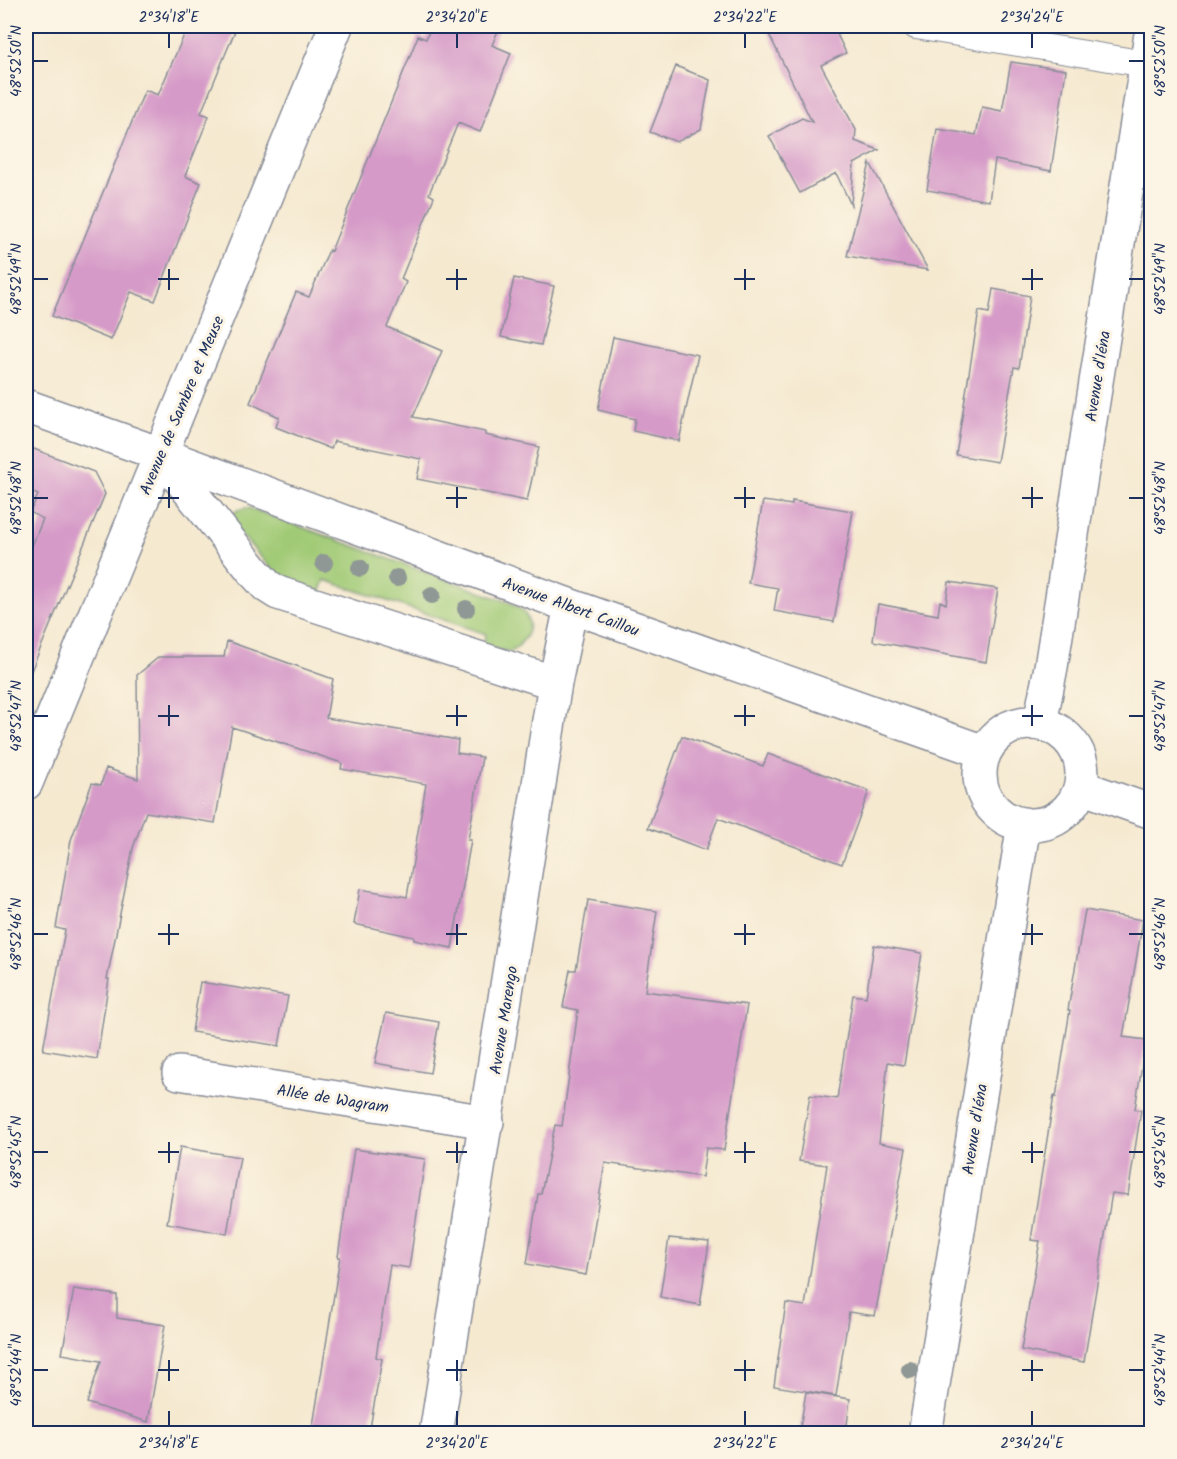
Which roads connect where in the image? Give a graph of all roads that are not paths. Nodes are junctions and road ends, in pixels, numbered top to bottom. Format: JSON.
{"nodes":[{"id":1,"x":336,"y":26,"type":"edge"},
{"id":2,"x":916,"y":26,"type":"edge"},
{"id":3,"x":1152,"y":28,"type":"edge"},
{"id":4,"x":1146,"y":64,"type":"junction"},
{"id":5,"x":26,"y":406,"type":"edge"},
{"id":6,"x":160,"y":454,"type":"junction"},
{"id":7,"x":571,"y":606,"type":"junction"},
{"id":8,"x":555,"y":683,"type":"junction"},
{"id":9,"x":1040,"y":723,"type":"junction"},
{"id":10,"x":984,"y":752,"type":"junction"},
{"id":11,"x":26,"y":783,"type":"edge"},
{"id":12,"x":1081,"y":787,"type":"junction"},
{"id":13,"x":1152,"y":812,"type":"edge"},
{"id":14,"x":1024,"y":824,"type":"junction"},
{"id":15,"x":179,"y":1073,"type":"dead end"},
{"id":16,"x":487,"y":1122,"type":"junction"},
{"id":17,"x":436,"y":1434,"type":"edge"},
{"id":18,"x":926,"y":1434,"type":"edge"}],
"edges":[{"from":1,"to":6,"type":"street","name":"Avenue de Sambre et Meuse"},
{"from":2,"to":4,"type":"lane"},
{"from":3,"to":4,"type":"street","name":"Avenue d'Iéna"},
{"from":4,"to":9,"type":"street","name":"Avenue d'Iéna"},
{"from":5,"to":6,"type":"street","name":"Avenue Albert Caillou"},
{"from":6,"to":7,"type":"street","name":"Avenue Albert Caillou"},
{"from":6,"to":8,"type":"street"},
{"from":6,"to":11,"type":"street","name":"Avenue de Sambre et Meuse"},
{"from":7,"to":8,"type":"street","name":"Avenue Marengo"},
{"from":7,"to":10,"type":"street","name":"Avenue Albert Caillou"},
{"from":8,"to":16,"type":"street","name":"Avenue Marengo"},
{"from":9,"to":10,"type":"street"},
{"from":9,"to":12,"type":"street"},
{"from":10,"to":14,"type":"street"},
{"from":12,"to":13,"type":"street"},
{"from":12,"to":14,"type":"street"},
{"from":14,"to":18,"type":"street","name":"Avenue d'Iéna"},
{"from":15,"to":16,"type":"street","name":"Allée de Wagram"},
{"from":16,"to":17,"type":"street","name":"Avenue Marengo"}]}
